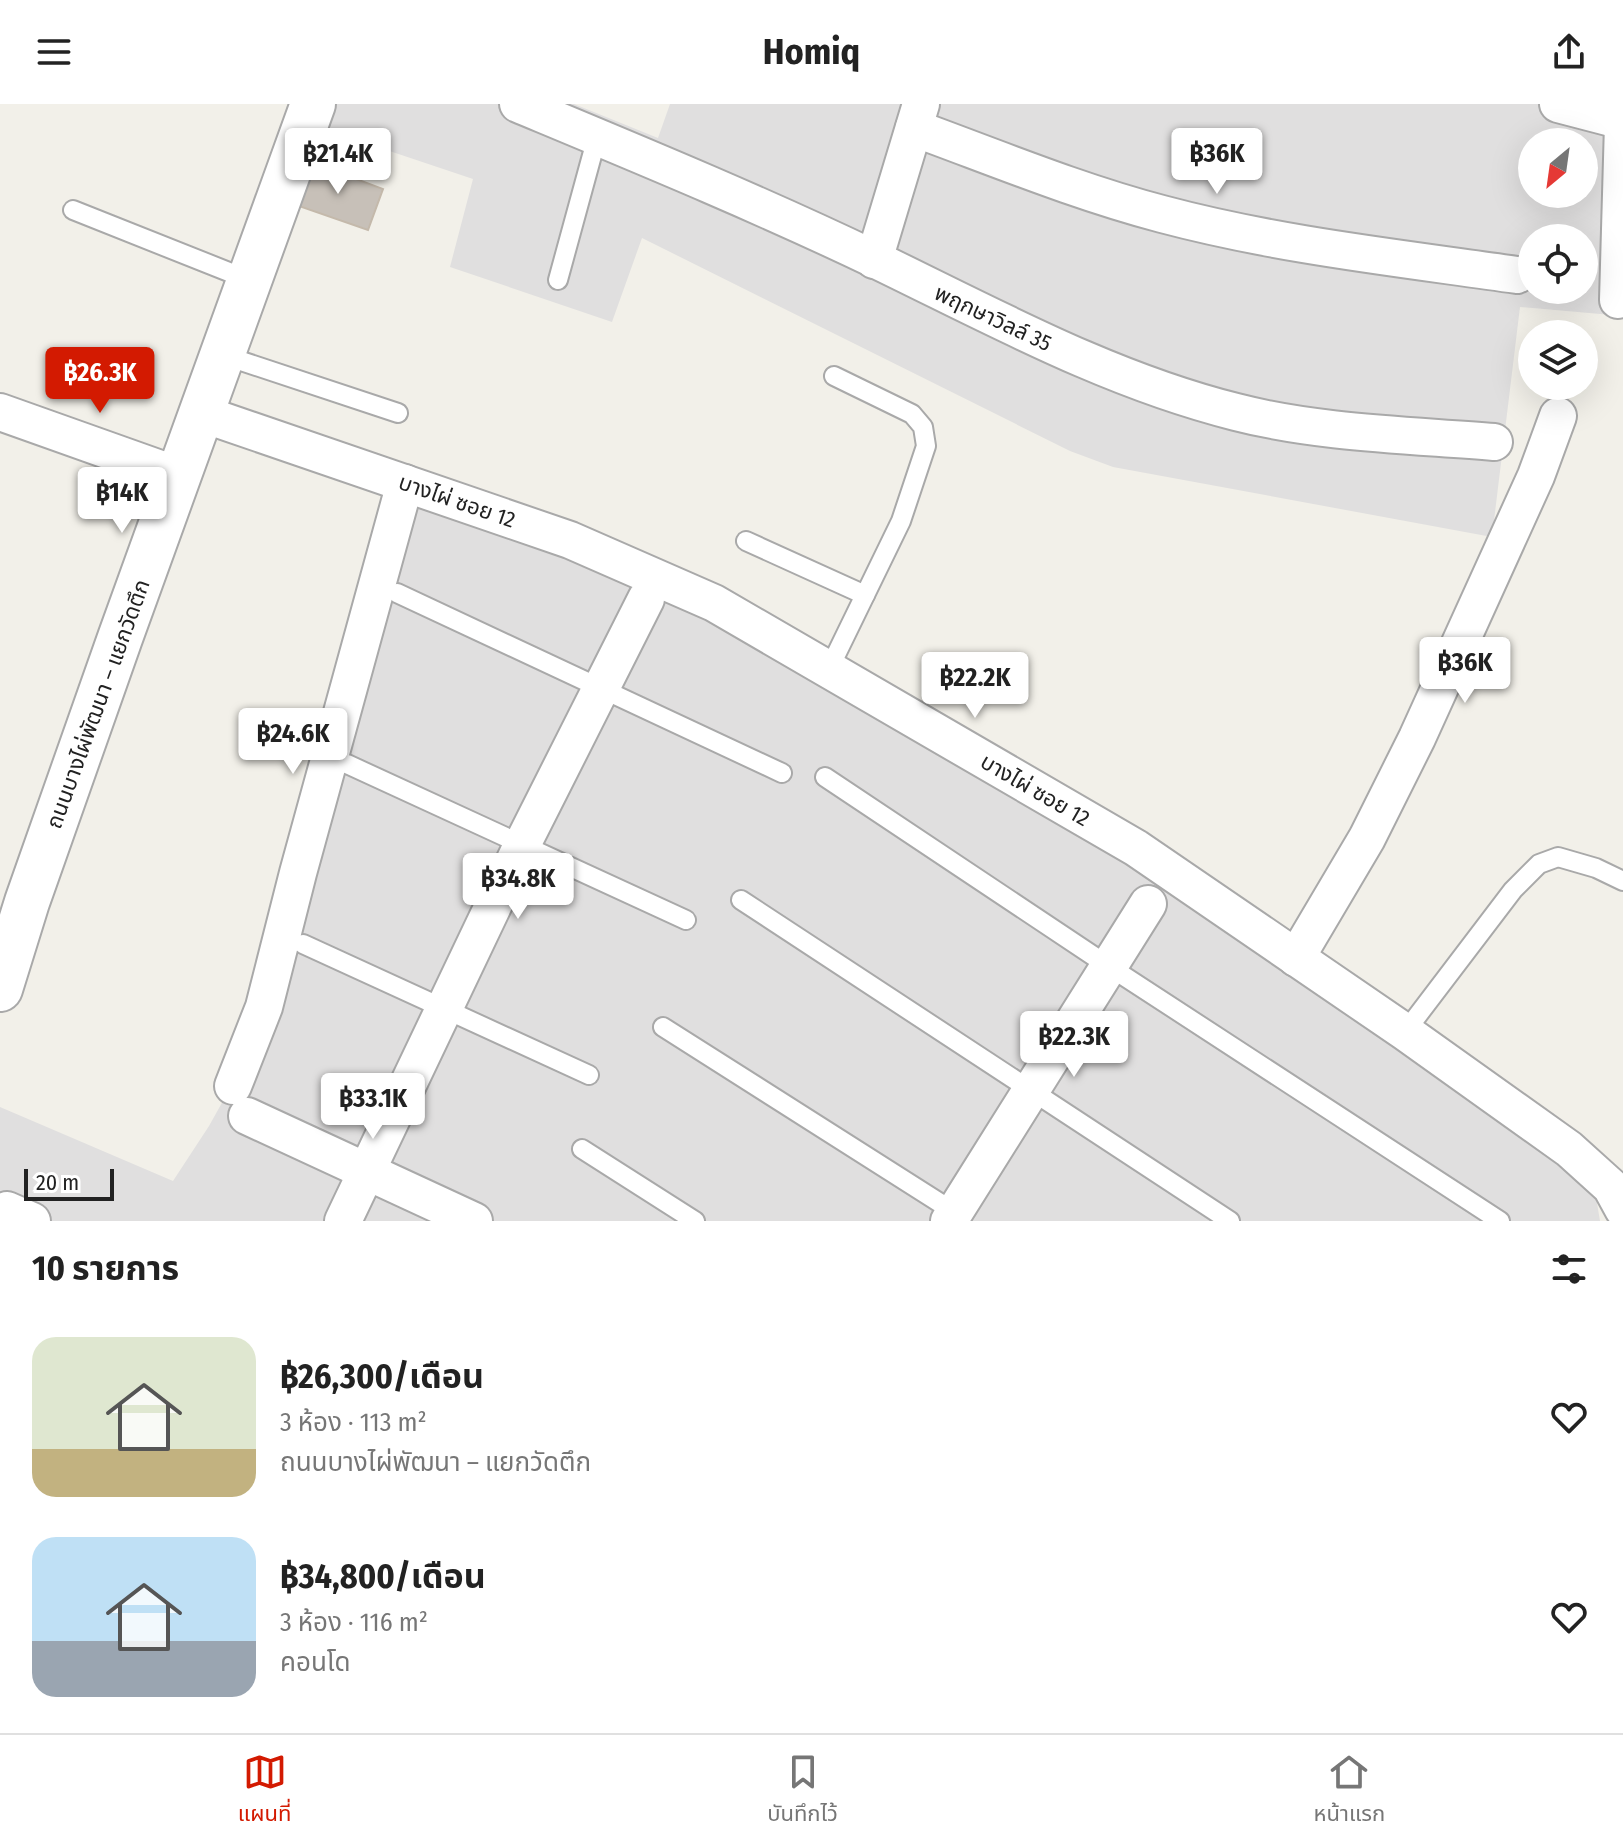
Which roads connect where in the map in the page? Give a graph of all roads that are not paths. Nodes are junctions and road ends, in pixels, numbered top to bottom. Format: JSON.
{"nodes":[{"id":1,"x":313,"y":104,"type":"edge"},
{"id":2,"x":518,"y":104,"type":"edge"},
{"id":3,"x":1558,"y":104,"type":"edge"},
{"id":4,"x":918,"y":116,"type":"edge"},
{"id":5,"x":1623,"y":122,"type":"edge"},
{"id":6,"x":597,"y":137,"type":"junction"},
{"id":7,"x":73,"y":210,"type":"dead end"},
{"id":8,"x":874,"y":260,"type":"junction"},
{"id":9,"x":1517,"y":275,"type":"dead end"},
{"id":10,"x":249,"y":280,"type":"junction"},
{"id":11,"x":558,"y":280,"type":"dead end"},
{"id":12,"x":1618,"y":300,"type":"dead end"},
{"id":13,"x":223,"y":355,"type":"junction"},
{"id":14,"x":834,"y":376,"type":"dead end"},
{"id":15,"x":0,"y":412,"type":"edge"},
{"id":16,"x":398,"y":413,"type":"dead end"},
{"id":17,"x":203,"y":414,"type":"junction"},
{"id":18,"x":1558,"y":416,"type":"dead end"},
{"id":19,"x":1494,"y":442,"type":"dead end"},
{"id":20,"x":180,"y":476,"type":"junction"},
{"id":21,"x":405,"y":483,"type":"junction"},
{"id":22,"x":746,"y":541,"type":"dead end"},
{"id":23,"x":397,"y":593,"type":"dead end"},
{"id":24,"x":865,"y":595,"type":"junction"},
{"id":25,"x":646,"y":599,"type":"dead end"},
{"id":26,"x":829,"y":669,"type":"junction"},
{"id":27,"x":601,"y":688,"type":"junction"},
{"id":28,"x":347,"y":764,"type":"dead end"},
{"id":29,"x":782,"y":773,"type":"dead end"},
{"id":30,"x":825,"y":777,"type":"dead end"},
{"id":31,"x":523,"y":843,"type":"junction"},
{"id":32,"x":1623,"y":881,"type":"edge"},
{"id":33,"x":741,"y":900,"type":"dead end"},
{"id":34,"x":1148,"y":904,"type":"dead end"},
{"id":35,"x":686,"y":920,"type":"dead end"},
{"id":36,"x":303,"y":944,"type":"dead end"},
{"id":37,"x":1296,"y":958,"type":"junction"},
{"id":38,"x":1110,"y":967,"type":"junction"},
{"id":39,"x":0,"y":989,"type":"edge"},
{"id":40,"x":444,"y":1007,"type":"junction"},
{"id":41,"x":663,"y":1027,"type":"dead end"},
{"id":42,"x":1405,"y":1032,"type":"junction"},
{"id":43,"x":589,"y":1075,"type":"dead end"},
{"id":44,"x":1030,"y":1092,"type":"junction"},
{"id":45,"x":582,"y":1149,"type":"dead end"},
{"id":46,"x":365,"y":1171,"type":"junction"},
{"id":47,"x":1623,"y":1209,"type":"edge"},
{"id":48,"x":957,"y":1218,"type":"edge"},
{"id":49,"x":343,"y":1221,"type":"edge"},
{"id":50,"x":474,"y":1221,"type":"edge"},
{"id":51,"x":695,"y":1221,"type":"edge"},
{"id":52,"x":1230,"y":1221,"type":"edge"},
{"id":53,"x":1500,"y":1221,"type":"edge"}],
"edges":[{"from":1,"to":10,"type":"street","name":"ถนนบางไผ่พัฒนา – แยกวัดตึก"},
{"from":2,"to":6,"type":"street","name":"พฤกษาวิลล์ 35"},
{"from":3,"to":5,"type":"street"},
{"from":4,"to":8,"type":"street"},
{"from":4,"to":9,"type":"street"},
{"from":5,"to":12,"type":"street"},
{"from":6,"to":8,"type":"street","name":"พฤกษาวิลล์ 35"},
{"from":6,"to":11,"type":"lane"},
{"from":7,"to":10,"type":"lane"},
{"from":8,"to":19,"type":"street","name":"พฤกษาวิลล์ 35"},
{"from":10,"to":13,"type":"street","name":"ถนนบางไผ่พัฒนา – แยกวัดตึก"},
{"from":13,"to":16,"type":"lane"},
{"from":13,"to":17,"type":"street","name":"ถนนบางไผ่พัฒนา – แยกวัดตึก"},
{"from":14,"to":24,"type":"lane"},
{"from":15,"to":20,"type":"street"},
{"from":17,"to":20,"type":"street","name":"ถนนบางไผ่พัฒนา – แยกวัดตึก"},
{"from":17,"to":21,"type":"street","name":"บางไผ่ ซอย 12"},
{"from":18,"to":37,"type":"street"},
{"from":20,"to":39,"type":"street","name":"ถนนบางไผ่พัฒนา – แยกวัดตึก"},
{"from":21,"to":26,"type":"street","name":"บางไผ่ ซอย 12"},
{"from":21,"to":46,"type":"street"},
{"from":22,"to":24,"type":"lane"},
{"from":23,"to":27,"type":"lane"},
{"from":24,"to":26,"type":"lane"},
{"from":25,"to":27,"type":"street"},
{"from":26,"to":37,"type":"street","name":"บางไผ่ ซอย 12"},
{"from":27,"to":29,"type":"lane"},
{"from":27,"to":31,"type":"street"},
{"from":28,"to":31,"type":"lane"},
{"from":30,"to":38,"type":"lane"},
{"from":31,"to":35,"type":"lane"},
{"from":31,"to":40,"type":"street"},
{"from":32,"to":42,"type":"lane"},
{"from":33,"to":44,"type":"lane"},
{"from":34,"to":38,"type":"street"},
{"from":36,"to":40,"type":"lane"},
{"from":37,"to":42,"type":"street","name":"บางไผ่ ซอย 12"},
{"from":38,"to":44,"type":"street"},
{"from":38,"to":53,"type":"lane"},
{"from":40,"to":43,"type":"lane"},
{"from":40,"to":46,"type":"street"},
{"from":41,"to":48,"type":"lane"},
{"from":42,"to":47,"type":"street","name":"บางไผ่ ซอย 12"},
{"from":44,"to":48,"type":"street"},
{"from":44,"to":52,"type":"lane"},
{"from":45,"to":51,"type":"lane"},
{"from":46,"to":49,"type":"street"},
{"from":46,"to":50,"type":"street"}]}
